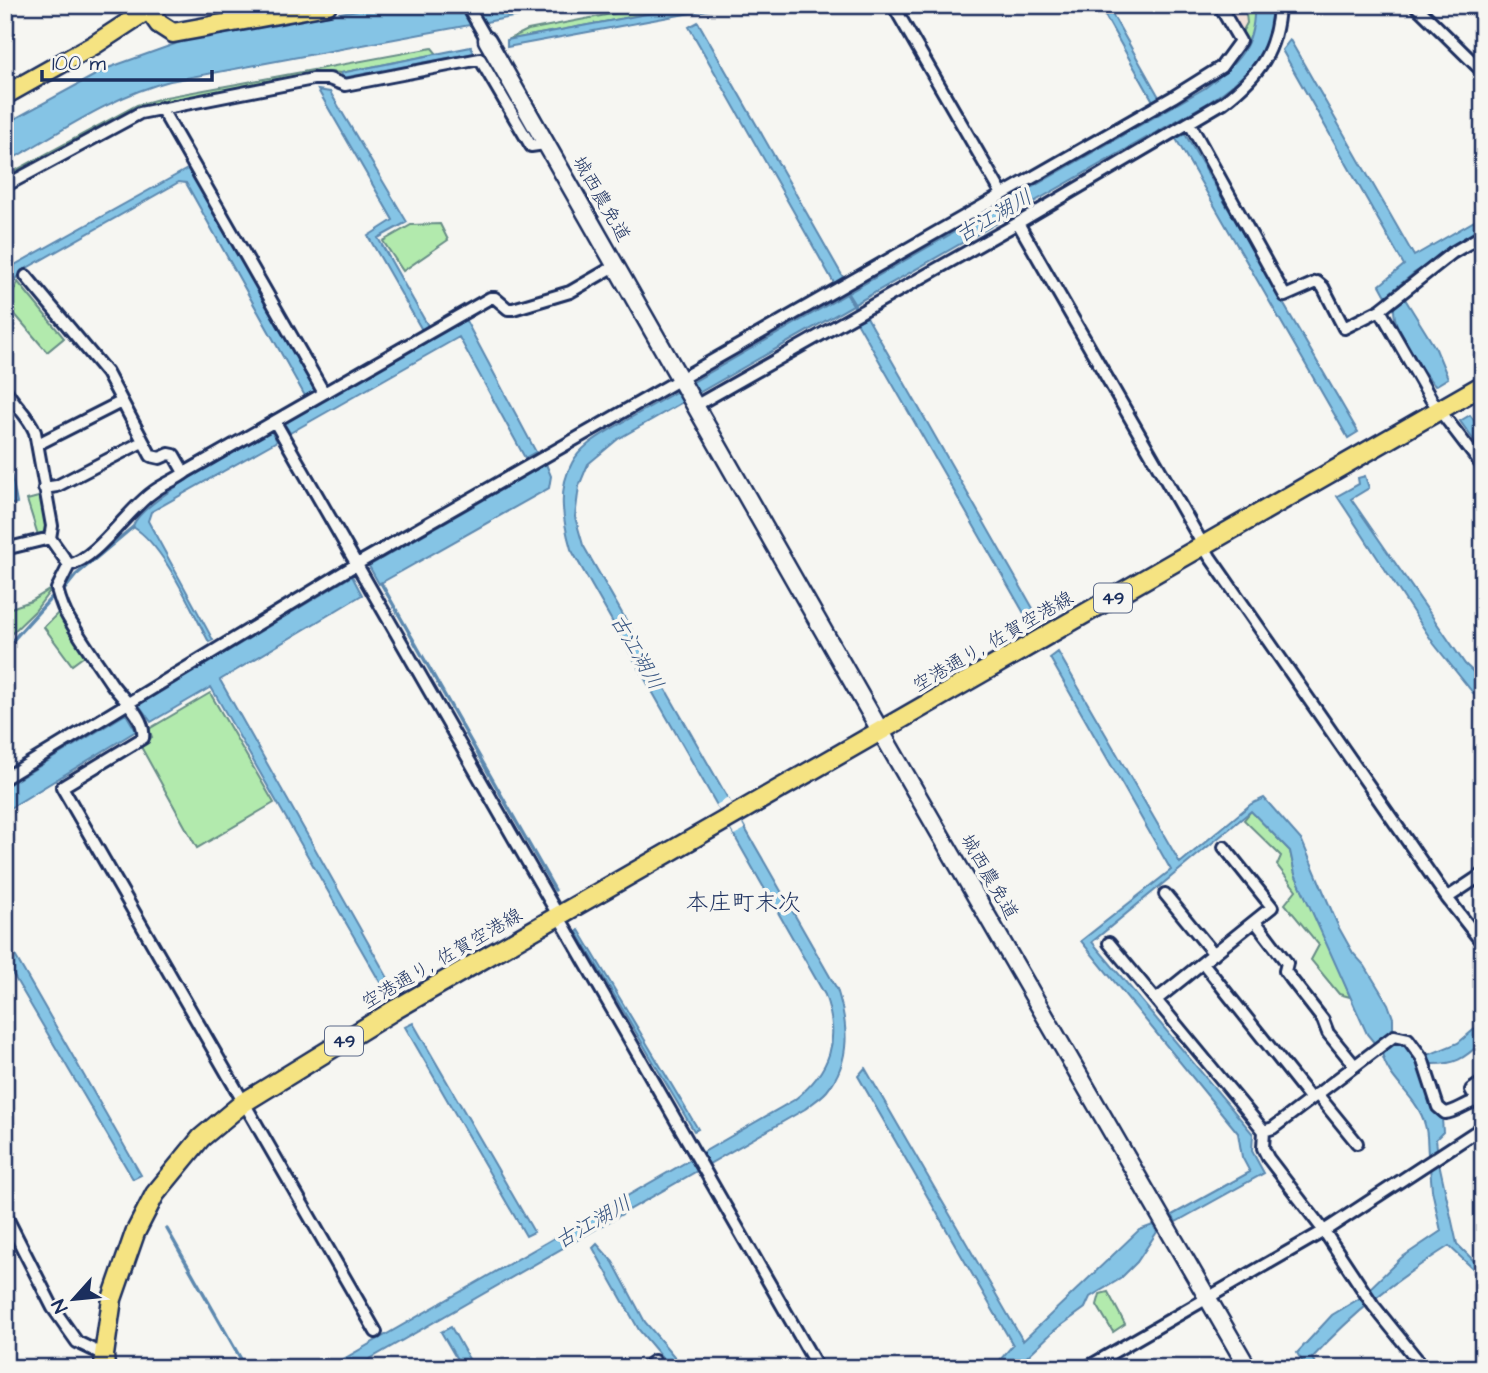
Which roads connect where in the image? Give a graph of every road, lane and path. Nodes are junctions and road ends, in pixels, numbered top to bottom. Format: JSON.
{"nodes":[{"id":1,"x":327,"y":5,"type":"edge"},
{"id":2,"x":467,"y":5,"type":"edge"},
{"id":3,"x":893,"y":5,"type":"edge"},
{"id":4,"x":1219,"y":5,"type":"edge"},
{"id":5,"x":1279,"y":5,"type":"edge"},
{"id":6,"x":1415,"y":5,"type":"edge"},
{"id":7,"x":152,"y":8,"type":"edge"},
{"id":8,"x":487,"y":40,"type":"joint"},
{"id":9,"x":1483,"y":72,"type":"edge"},
{"id":10,"x":5,"y":94,"type":"edge"},
{"id":11,"x":161,"y":108,"type":"junction"},
{"id":12,"x":1190,"y":124,"type":"junction"},
{"id":13,"x":545,"y":144,"type":"junction"},
{"id":14,"x":5,"y":186,"type":"edge"},
{"id":15,"x":1002,"y":194,"type":"junction"},
{"id":16,"x":1018,"y":223,"type":"junction"},
{"id":17,"x":1483,"y":235,"type":"edge"},
{"id":18,"x":615,"y":266,"type":"junction"},
{"id":19,"x":26,"y":276,"type":"dead end"},
{"id":20,"x":1380,"y":310,"type":"junction"},
{"id":21,"x":679,"y":379,"type":"junction"},
{"id":22,"x":1483,"y":385,"type":"edge"},
{"id":23,"x":5,"y":389,"type":"edge"},
{"id":24,"x":324,"y":394,"type":"junction"},
{"id":25,"x":121,"y":402,"type":"junction"},
{"id":26,"x":695,"y":406,"type":"junction"},
{"id":27,"x":1440,"y":409,"type":"junction"},
{"id":28,"x":275,"y":422,"type":"junction"},
{"id":29,"x":142,"y":442,"type":"junction"},
{"id":30,"x":38,"y":444,"type":"junction"},
{"id":31,"x":1483,"y":467,"type":"edge"},
{"id":32,"x":186,"y":472,"type":"junction"},
{"id":33,"x":44,"y":488,"type":"junction"},
{"id":34,"x":50,"y":538,"type":"junction"},
{"id":35,"x":1203,"y":546,"type":"junction"},
{"id":36,"x":5,"y":549,"type":"edge"},
{"id":37,"x":357,"y":564,"type":"junction"},
{"id":38,"x":69,"y":565,"type":"junction"},
{"id":39,"x":129,"y":704,"type":"junction"},
{"id":40,"x":880,"y":730,"type":"junction"},
{"id":41,"x":5,"y":778,"type":"edge"},
{"id":42,"x":1224,"y":847,"type":"dead end"},
{"id":43,"x":1483,"y":874,"type":"edge"},
{"id":44,"x":1165,"y":894,"type":"dead end"},
{"id":45,"x":1447,"y":898,"type":"junction"},
{"id":46,"x":560,"y":915,"type":"junction"},
{"id":47,"x":1255,"y":921,"type":"junction"},
{"id":48,"x":1109,"y":943,"type":"dead end"},
{"id":49,"x":1483,"y":944,"type":"edge"},
{"id":50,"x":1214,"y":954,"type":"junction"},
{"id":51,"x":1203,"y":962,"type":"junction"},
{"id":52,"x":1156,"y":1000,"type":"junction"},
{"id":53,"x":1354,"y":1066,"type":"junction"},
{"id":54,"x":1483,"y":1082,"type":"edge"},
{"id":55,"x":1314,"y":1097,"type":"junction"},
{"id":56,"x":1480,"y":1100,"type":"edge"},
{"id":57,"x":243,"y":1102,"type":"junction"},
{"id":58,"x":1483,"y":1127,"type":"edge"},
{"id":59,"x":1264,"y":1131,"type":"junction"},
{"id":60,"x":1357,"y":1143,"type":"dead end"},
{"id":61,"x":5,"y":1214,"type":"edge"},
{"id":62,"x":1324,"y":1231,"type":"junction"},
{"id":63,"x":1206,"y":1297,"type":"junction"},
{"id":64,"x":376,"y":1332,"type":"dead end"},
{"id":65,"x":104,"y":1361,"type":"edge"},
{"id":66,"x":654,"y":1361,"type":"dead end"},
{"id":67,"x":644,"y":1368,"type":"edge"},
{"id":68,"x":818,"y":1368,"type":"edge"},
{"id":69,"x":1086,"y":1368,"type":"edge"},
{"id":70,"x":1248,"y":1368,"type":"edge"},
{"id":71,"x":1424,"y":1368,"type":"edge"}],
"edges":[{"from":1,"to":7,"type":"main road"},
{"from":2,"to":8,"type":"street"},
{"from":3,"to":15,"type":"street"},
{"from":4,"to":15,"type":"street"},
{"from":5,"to":12,"type":"street"},
{"from":6,"to":9,"type":"street"},
{"from":7,"to":10,"type":"main road"},
{"from":8,"to":13,"type":"street","name":"城西農免道"},
{"from":11,"to":13,"type":"street"},
{"from":11,"to":14,"type":"street"},
{"from":11,"to":24,"type":"street"},
{"from":12,"to":16,"type":"street"},
{"from":12,"to":20,"type":"street"},
{"from":13,"to":18,"type":"street","name":"城西農免道"},
{"from":15,"to":21,"type":"street"},
{"from":16,"to":26,"type":"street"},
{"from":16,"to":35,"type":"street"},
{"from":17,"to":20,"type":"street"},
{"from":18,"to":21,"type":"street","name":"城西農免道"},
{"from":18,"to":24,"type":"street"},
{"from":19,"to":25,"type":"street"},
{"from":20,"to":27,"type":"street"},
{"from":21,"to":26,"type":"street","name":"城西農免道"},
{"from":21,"to":37,"type":"street"},
{"from":22,"to":27,"type":"main road","name":"空港通り, 佐賀空港線","number":"49"},
{"from":23,"to":30,"type":"street"},
{"from":24,"to":28,"type":"street"},
{"from":25,"to":29,"type":"street"},
{"from":25,"to":30,"type":"street"},
{"from":26,"to":40,"type":"street","name":"城西農免道"},
{"from":27,"to":31,"type":"street"},
{"from":27,"to":35,"type":"main road","name":"空港通り, 佐賀空港線","number":"49"},
{"from":28,"to":32,"type":"street"},
{"from":28,"to":37,"type":"street"},
{"from":29,"to":32,"type":"street"},
{"from":29,"to":33,"type":"street"},
{"from":30,"to":33,"type":"street"},
{"from":32,"to":38,"type":"street"},
{"from":33,"to":34,"type":"street"},
{"from":34,"to":36,"type":"street"},
{"from":34,"to":38,"type":"street"},
{"from":35,"to":40,"type":"main road","name":"空港通り, 佐賀空港線","number":"49"},
{"from":35,"to":45,"type":"street"},
{"from":37,"to":39,"type":"street"},
{"from":37,"to":46,"type":"street"},
{"from":38,"to":39,"type":"street"},
{"from":39,"to":41,"type":"street"},
{"from":39,"to":57,"type":"street"},
{"from":40,"to":46,"type":"main road","name":"空港通り, 佐賀空港線","number":"49"},
{"from":40,"to":63,"type":"street","name":"城西農免道"},
{"from":42,"to":47,"type":"street"},
{"from":43,"to":45,"type":"street"},
{"from":44,"to":50,"type":"street"},
{"from":45,"to":49,"type":"street"},
{"from":46,"to":57,"type":"main road","name":"空港通り, 佐賀空港線","number":"49"},
{"from":46,"to":68,"type":"street"},
{"from":47,"to":50,"type":"street"},
{"from":47,"to":53,"type":"street"},
{"from":48,"to":52,"type":"street"},
{"from":50,"to":51,"type":"street"},
{"from":51,"to":52,"type":"street"},
{"from":51,"to":55,"type":"street"},
{"from":52,"to":59,"type":"street"},
{"from":53,"to":55,"type":"street"},
{"from":53,"to":56,"type":"street"},
{"from":54,"to":56,"type":"street"},
{"from":55,"to":59,"type":"street"},
{"from":55,"to":60,"type":"street"},
{"from":57,"to":64,"type":"street"},
{"from":57,"to":65,"type":"main road","name":"空港通り, 佐賀空港線","number":"49"},
{"from":58,"to":62,"type":"street"},
{"from":59,"to":62,"type":"street"},
{"from":61,"to":65,"type":"street"},
{"from":62,"to":63,"type":"street"},
{"from":62,"to":71,"type":"street"},
{"from":63,"to":69,"type":"street"},
{"from":63,"to":70,"type":"street","name":"城西農免道"},
{"from":66,"to":67,"type":"street"}]}
